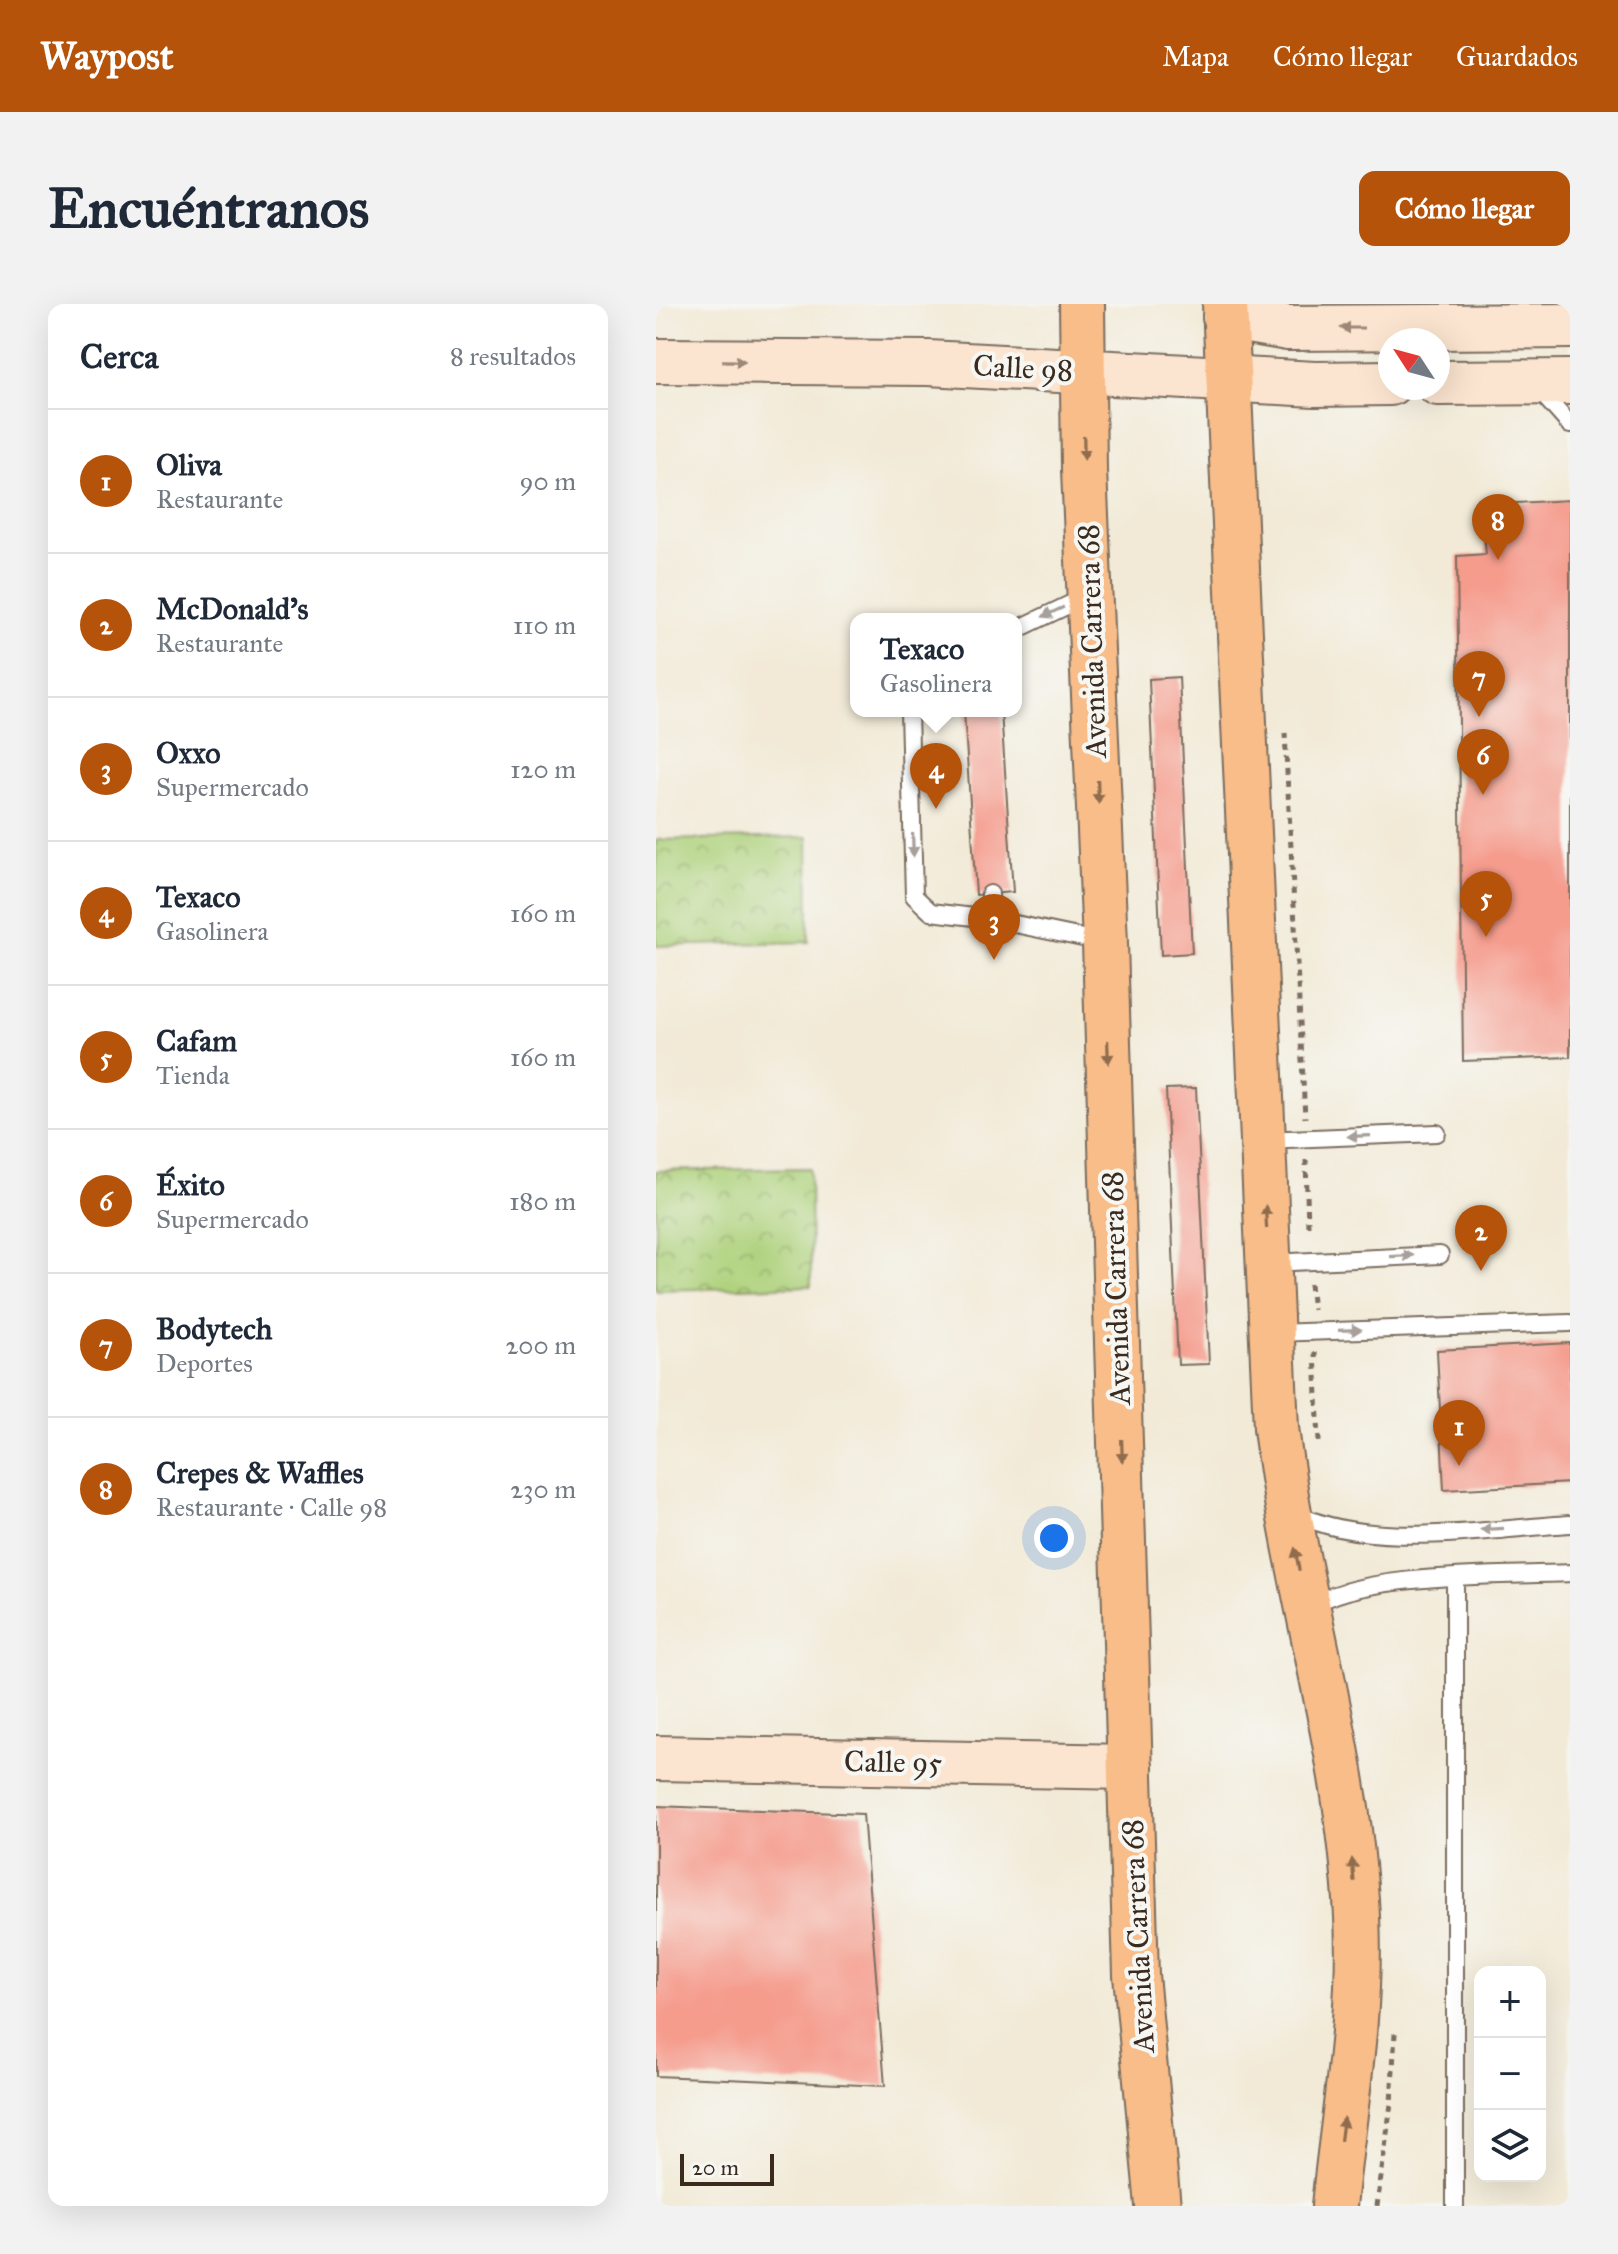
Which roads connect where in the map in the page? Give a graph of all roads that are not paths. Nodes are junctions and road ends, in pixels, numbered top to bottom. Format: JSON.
{"nodes":[{"id":1,"x":1082,"y":304,"type":"edge"},
{"id":2,"x":1225,"y":311,"type":"edge"},
{"id":3,"x":1570,"y":326,"type":"edge"},
{"id":4,"x":656,"y":361,"type":"edge"},
{"id":5,"x":1083,"y":370,"type":"junction"},
{"id":6,"x":1228,"y":379,"type":"junction"},
{"id":7,"x":1550,"y":382,"type":"edge"},
{"id":8,"x":1378,"y":383,"type":"edge"},
{"id":9,"x":1450,"y":383,"type":"edge"},
{"id":10,"x":1570,"y":425,"type":"edge"},
{"id":11,"x":1090,"y":595,"type":"junction"},
{"id":12,"x":1022,"y":627,"type":"edge"},
{"id":13,"x":909,"y":717,"type":"edge"},
{"id":14,"x":990,"y":894,"type":"dead end"},
{"id":15,"x":991,"y":919,"type":"junction"},
{"id":16,"x":1105,"y":943,"type":"junction"},
{"id":17,"x":1437,"y":1133,"type":"dead end"},
{"id":18,"x":1262,"y":1140,"type":"junction"},
{"id":19,"x":1440,"y":1255,"type":"dead end"},
{"id":20,"x":1268,"y":1263,"type":"junction"},
{"id":21,"x":1570,"y":1323,"type":"edge"},
{"id":22,"x":1272,"y":1333,"type":"junction"},
{"id":23,"x":1287,"y":1507,"type":"junction"},
{"id":24,"x":1570,"y":1524,"type":"edge"},
{"id":25,"x":1570,"y":1573,"type":"edge"},
{"id":26,"x":1455,"y":1579,"type":"junction"},
{"id":27,"x":1307,"y":1609,"type":"junction"},
{"id":28,"x":656,"y":1758,"type":"edge"},
{"id":29,"x":1130,"y":1767,"type":"junction"},
{"id":30,"x":1158,"y":2206,"type":"edge"},
{"id":31,"x":1334,"y":2206,"type":"edge"},
{"id":32,"x":1455,"y":2206,"type":"edge"}],
"edges":[{"from":1,"to":5,"type":"main road","name":"Avenida Carrera 68"},
{"from":3,"to":2,"type":"street","one_way":true},
{"from":2,"to":6,"type":"main road"},
{"from":4,"to":5,"type":"street","name":"Calle 98","one_way":true},
{"from":5,"to":6,"type":"street","name":"Calle 98"},
{"from":5,"to":11,"type":"main road","name":"Avenida Carrera 68","one_way":true},
{"from":6,"to":8,"type":"street","name":"Calle 98"},
{"from":6,"to":18,"type":"main road"},
{"from":7,"to":9,"type":"street"},
{"from":7,"to":10,"type":"lane"},
{"from":11,"to":12,"type":"lane","one_way":true},
{"from":11,"to":16,"type":"main road","name":"Avenida Carrera 68","one_way":true},
{"from":13,"to":15,"type":"lane","one_way":true},
{"from":14,"to":15,"type":"lane"},
{"from":15,"to":16,"type":"lane"},
{"from":16,"to":29,"type":"main road","name":"Avenida Carrera 68","one_way":true},
{"from":17,"to":18,"type":"lane","one_way":true},
{"from":20,"to":18,"type":"main road","one_way":true},
{"from":20,"to":19,"type":"lane","one_way":true},
{"from":20,"to":22,"type":"main road"},
{"from":22,"to":21,"type":"lane","one_way":true},
{"from":22,"to":23,"type":"main road"},
{"from":24,"to":23,"type":"lane","one_way":true},
{"from":27,"to":23,"type":"main road","one_way":true},
{"from":25,"to":26,"type":"lane"},
{"from":26,"to":27,"type":"lane"},
{"from":26,"to":32,"type":"lane"},
{"from":31,"to":27,"type":"main road","one_way":true},
{"from":28,"to":29,"type":"street","name":"Calle 95"},
{"from":29,"to":30,"type":"main road","name":"Avenida Carrera 68"}]}
